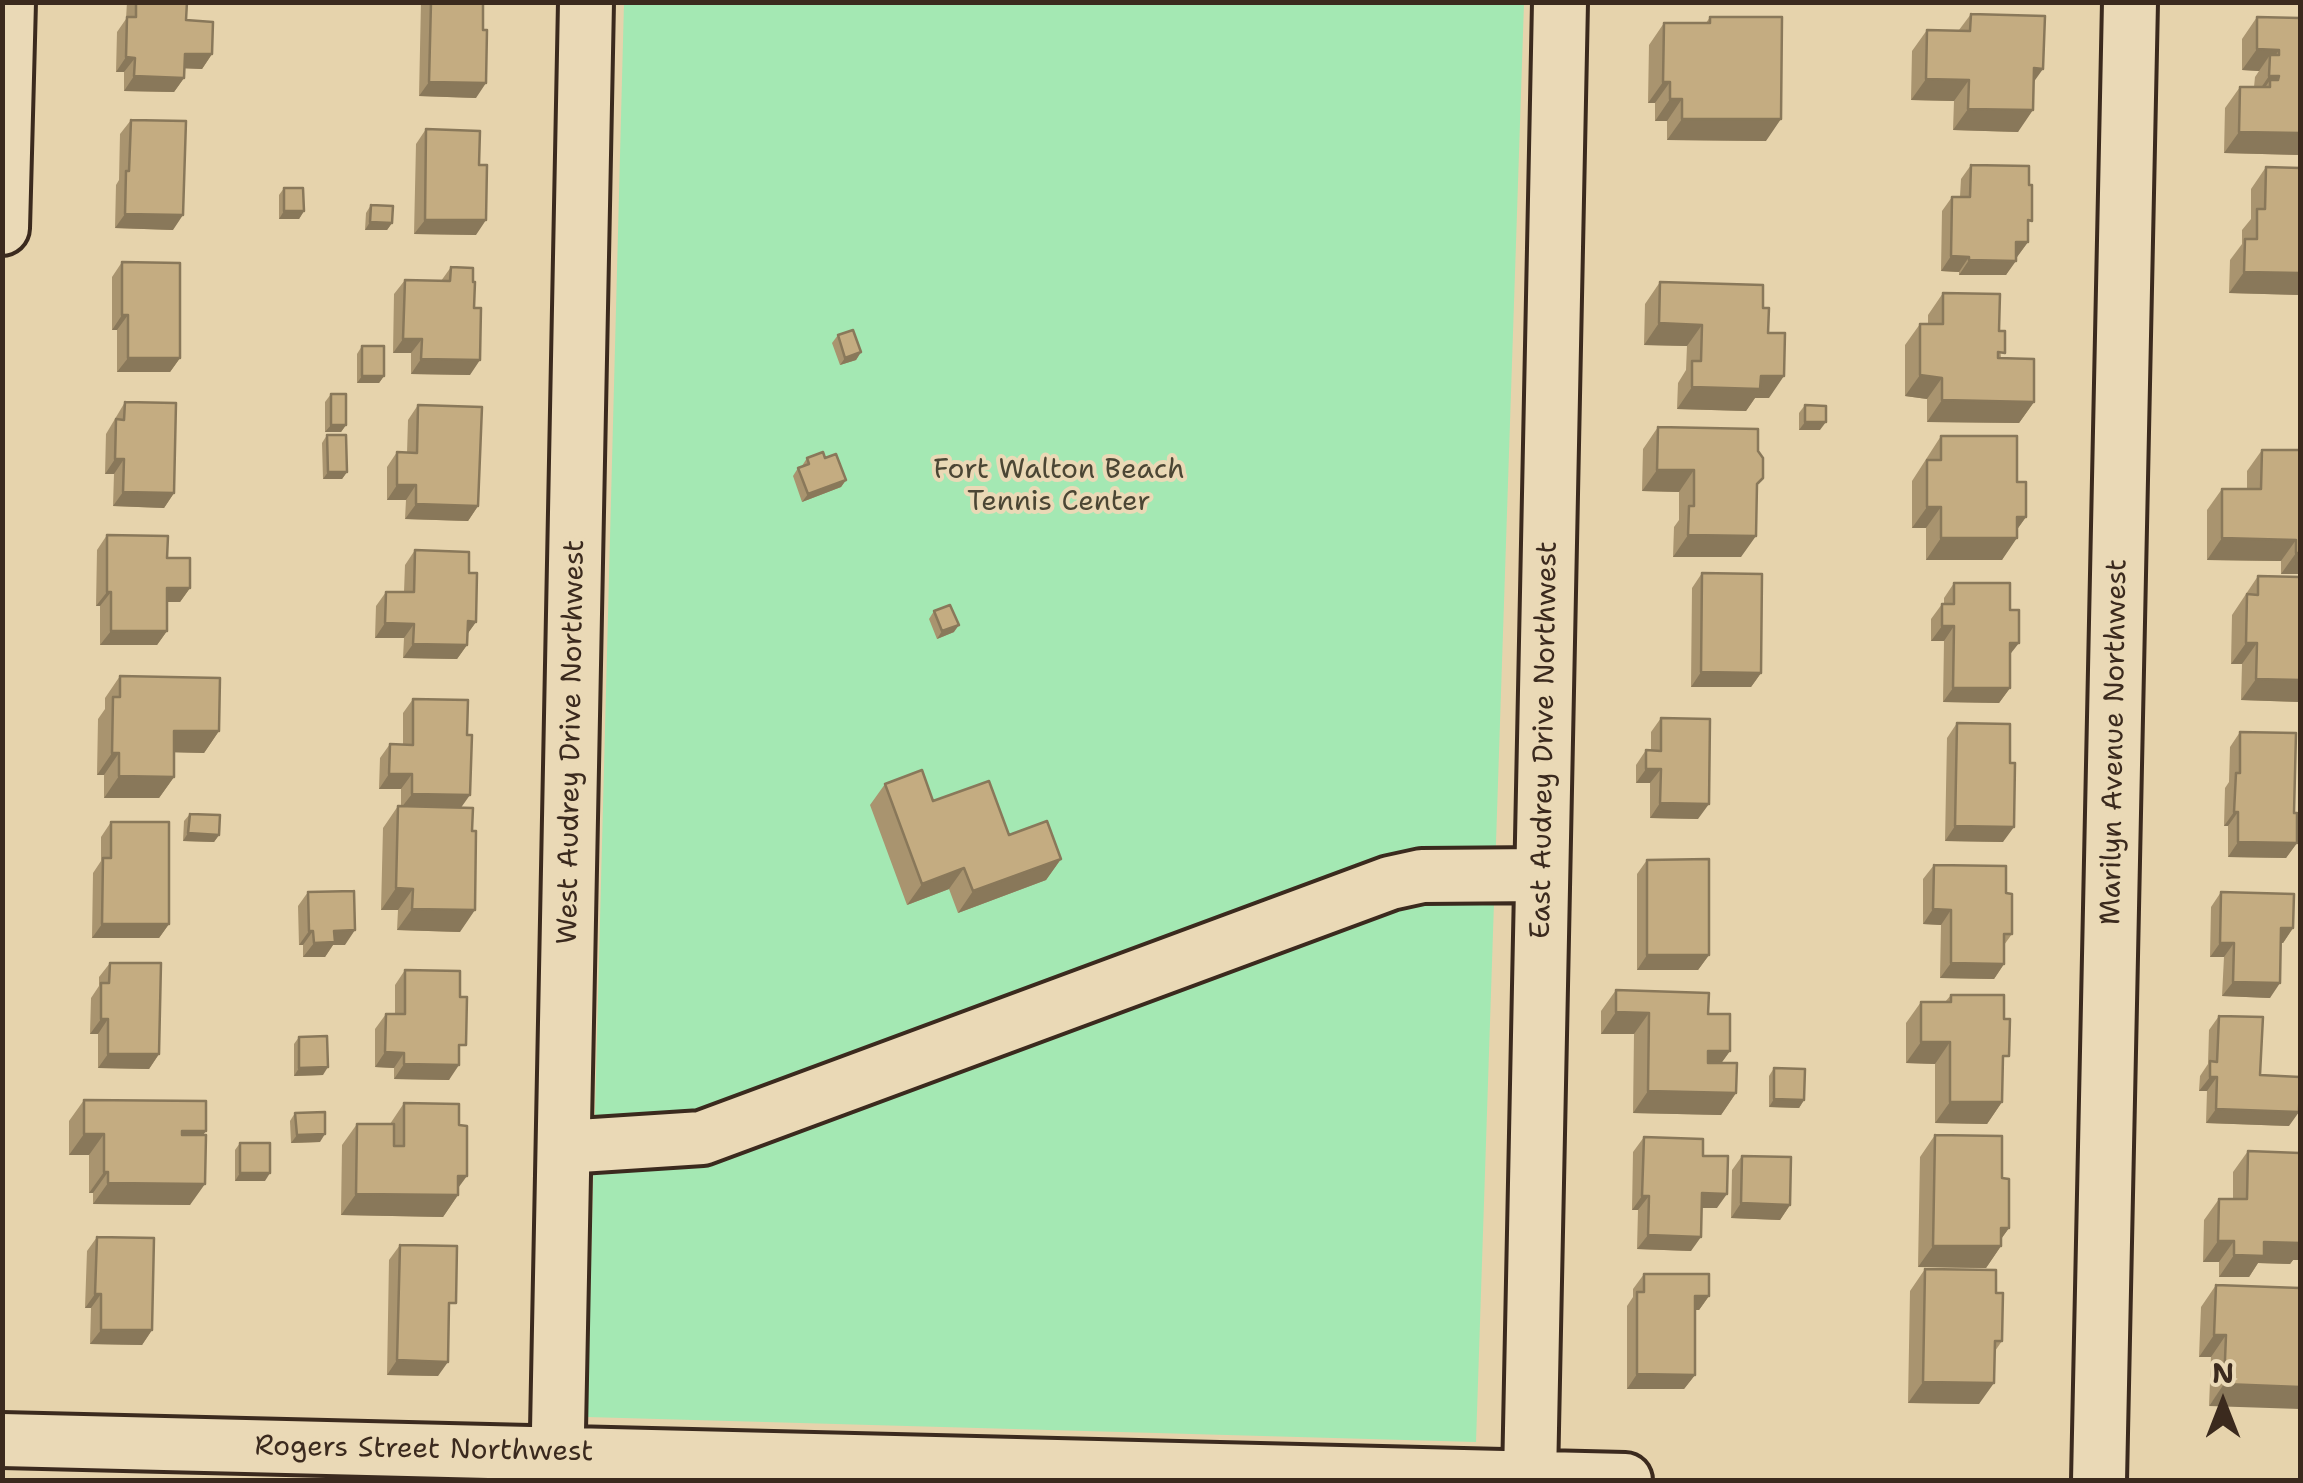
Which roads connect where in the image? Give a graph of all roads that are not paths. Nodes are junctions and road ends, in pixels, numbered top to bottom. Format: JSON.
{"nodes":[{"id":1,"x":8,"y":2,"type":"edge"},
{"id":2,"x":586,"y":2,"type":"edge"},
{"id":3,"x":1560,"y":2,"type":"edge"},
{"id":4,"x":2130,"y":2,"type":"edge"},
{"id":5,"x":2,"y":228,"type":"edge"},
{"id":6,"x":1542,"y":875,"type":"junction"},
{"id":7,"x":564,"y":1147,"type":"junction"},
{"id":8,"x":2,"y":1440,"type":"edge"},
{"id":9,"x":557,"y":1467,"type":"edge"},
{"id":10,"x":1151,"y":1474,"type":"edge"},
{"id":11,"x":1530,"y":1478,"type":"edge"},
{"id":12,"x":1625,"y":1480,"type":"edge"},
{"id":13,"x":2099,"y":1480,"type":"edge"}],
"edges":[{"from":1,"to":5,"type":"street"},
{"from":2,"to":7,"type":"street","name":"West Audrey Drive Northwest"},
{"from":3,"to":6,"type":"street","name":"East Audrey Drive Northwest"},
{"from":4,"to":13,"type":"street","name":"Marilyn Avenue Northwest"},
{"from":6,"to":7,"type":"street"},
{"from":6,"to":11,"type":"street","name":"East Audrey Drive Northwest"},
{"from":7,"to":9,"type":"street","name":"West Audrey Drive Northwest"},
{"from":8,"to":9,"type":"street","name":"Rogers Street Northwest"},
{"from":9,"to":10,"type":"street","name":"Rogers Street Northwest"},
{"from":10,"to":11,"type":"street","name":"Rogers Street Northwest"},
{"from":11,"to":12,"type":"street","name":"Rogers Street Northwest"}]}
